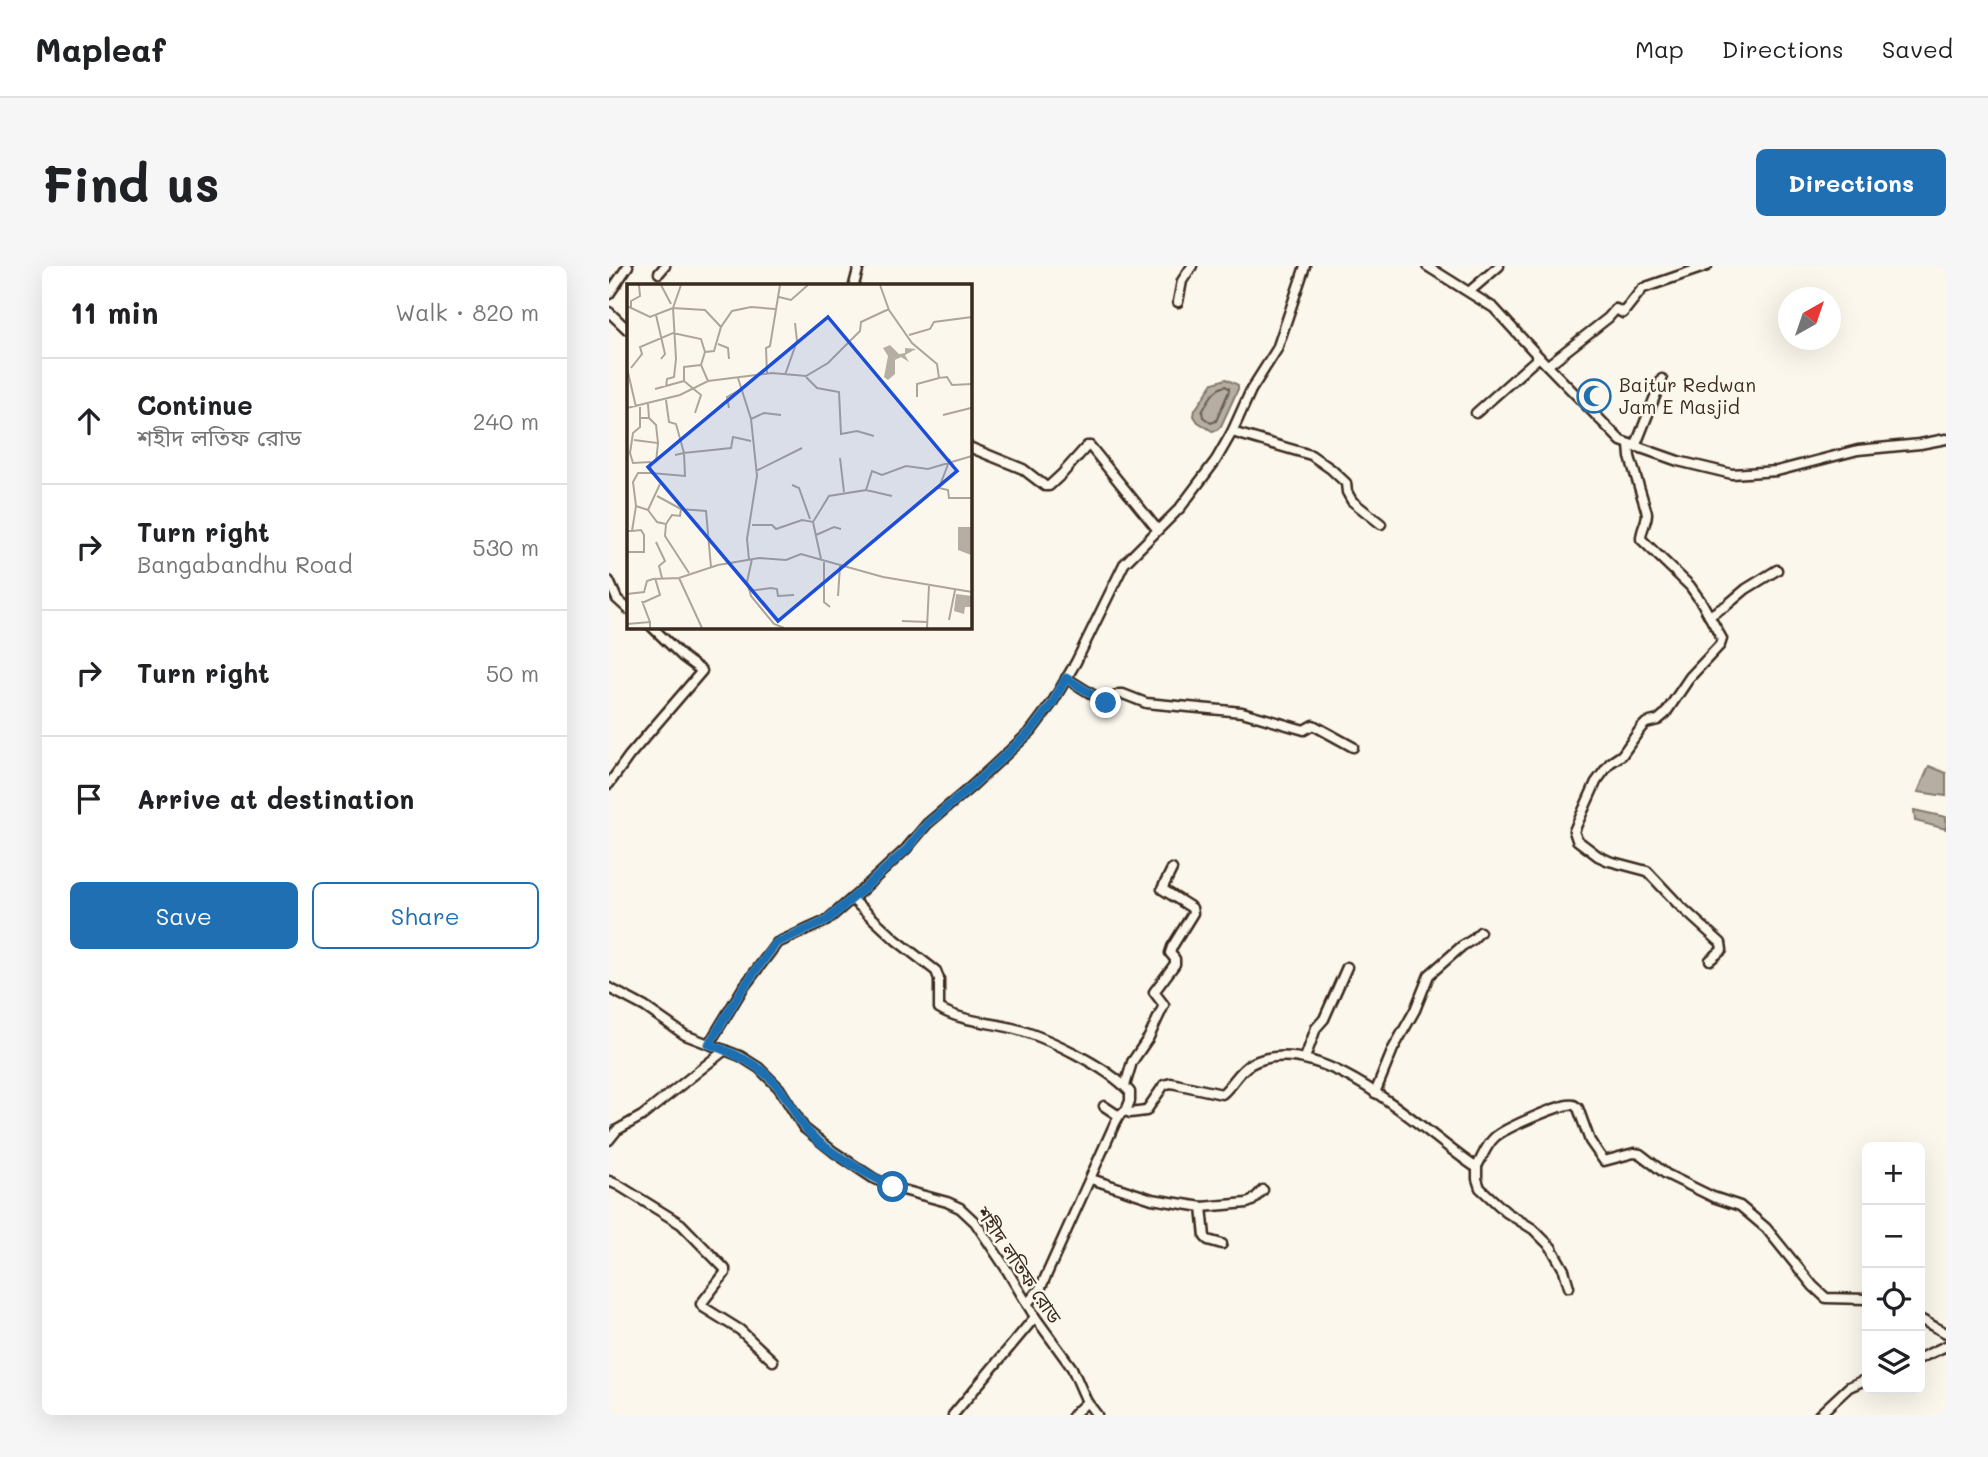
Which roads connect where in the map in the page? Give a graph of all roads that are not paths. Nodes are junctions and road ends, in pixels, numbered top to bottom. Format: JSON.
{"nodes":[{"id":1,"x":628,"y":266,"type":"edge"},
{"id":2,"x":859,"y":266,"type":"edge"},
{"id":3,"x":1192,"y":266,"type":"edge"},
{"id":4,"x":1304,"y":266,"type":"edge"},
{"id":5,"x":1427,"y":266,"type":"edge"},
{"id":6,"x":1499,"y":266,"type":"edge"},
{"id":7,"x":1707,"y":266,"type":"edge"},
{"id":8,"x":1695,"y":268,"type":"edge"},
{"id":9,"x":854,"y":284,"type":"edge"},
{"id":10,"x":1470,"y":291,"type":"junction"},
{"id":11,"x":609,"y":295,"type":"edge"},
{"id":12,"x":1178,"y":302,"type":"dead end"},
{"id":13,"x":609,"y":312,"type":"edge"},
{"id":14,"x":627,"y":329,"type":"edge"},
{"id":15,"x":1539,"y":357,"type":"junction"},
{"id":16,"x":1548,"y":365,"type":"junction"},
{"id":17,"x":1662,"y":379,"type":"dead end"},
{"id":18,"x":1476,"y":413,"type":"dead end"},
{"id":19,"x":1232,"y":432,"type":"junction"},
{"id":20,"x":1946,"y":439,"type":"edge"},
{"id":21,"x":1632,"y":446,"type":"junction"},
{"id":22,"x":971,"y":448,"type":"edge"},
{"id":23,"x":1381,"y":524,"type":"dead end"},
{"id":24,"x":1157,"y":529,"type":"junction"},
{"id":25,"x":1777,"y":570,"type":"dead end"},
{"id":26,"x":609,"y":581,"type":"edge"},
{"id":27,"x":627,"y":608,"type":"edge"},
{"id":28,"x":1709,"y":616,"type":"junction"},
{"id":29,"x":652,"y":628,"type":"edge"},
{"id":30,"x":1066,"y":678,"type":"junction"},
{"id":31,"x":1353,"y":747,"type":"dead end"},
{"id":32,"x":609,"y":784,"type":"edge"},
{"id":33,"x":1172,"y":869,"type":"dead end"},
{"id":34,"x":852,"y":898,"type":"junction"},
{"id":35,"x":1480,"y":932,"type":"dead end"},
{"id":36,"x":1710,"y":960,"type":"dead end"},
{"id":37,"x":1347,"y":967,"type":"dead end"},
{"id":38,"x":609,"y":988,"type":"edge"},
{"id":39,"x":709,"y":1044,"type":"junction"},
{"id":40,"x":725,"y":1050,"type":"junction"},
{"id":41,"x":1305,"y":1058,"type":"junction"},
{"id":42,"x":1125,"y":1086,"type":"junction"},
{"id":43,"x":1375,"y":1093,"type":"junction"},
{"id":44,"x":1104,"y":1106,"type":"dead end"},
{"id":45,"x":1122,"y":1113,"type":"junction"},
{"id":46,"x":609,"y":1140,"type":"edge"},
{"id":47,"x":1477,"y":1166,"type":"junction"},
{"id":48,"x":1091,"y":1179,"type":"junction"},
{"id":49,"x":609,"y":1181,"type":"edge"},
{"id":50,"x":1263,"y":1190,"type":"dead end"},
{"id":51,"x":1202,"y":1207,"type":"junction"},
{"id":52,"x":1222,"y":1244,"type":"dead end"},
{"id":53,"x":1569,"y":1287,"type":"dead end"},
{"id":54,"x":1862,"y":1299,"type":"edge"},
{"id":55,"x":1027,"y":1304,"type":"junction"},
{"id":56,"x":1035,"y":1317,"type":"junction"},
{"id":57,"x":1925,"y":1322,"type":"edge"},
{"id":58,"x":1946,"y":1333,"type":"edge"},
{"id":59,"x":1946,"y":1346,"type":"edge"},
{"id":60,"x":1925,"y":1356,"type":"edge"},
{"id":61,"x":773,"y":1361,"type":"dead end"},
{"id":62,"x":1862,"y":1381,"type":"edge"},
{"id":63,"x":1087,"y":1402,"type":"junction"},
{"id":64,"x":953,"y":1415,"type":"edge"},
{"id":65,"x":1073,"y":1415,"type":"edge"},
{"id":66,"x":1097,"y":1415,"type":"edge"},
{"id":67,"x":1819,"y":1415,"type":"edge"}],
"edges":[{"from":1,"to":11,"type":"street"},
{"from":2,"to":9,"type":"street"},
{"from":3,"to":12,"type":"street"},
{"from":4,"to":19,"type":"street"},
{"from":5,"to":10,"type":"street"},
{"from":6,"to":10,"type":"street"},
{"from":7,"to":8,"type":"street"},
{"from":8,"to":16,"type":"street"},
{"from":10,"to":15,"type":"street"},
{"from":13,"to":14,"type":"street"},
{"from":15,"to":16,"type":"street"},
{"from":15,"to":18,"type":"street"},
{"from":16,"to":21,"type":"street"},
{"from":17,"to":21,"type":"street"},
{"from":19,"to":23,"type":"street"},
{"from":19,"to":24,"type":"street"},
{"from":20,"to":21,"type":"street"},
{"from":21,"to":28,"type":"street"},
{"from":22,"to":24,"type":"street"},
{"from":24,"to":30,"type":"street"},
{"from":25,"to":28,"type":"street"},
{"from":26,"to":27,"type":"street"},
{"from":28,"to":36,"type":"street"},
{"from":29,"to":32,"type":"street"},
{"from":30,"to":31,"type":"street"},
{"from":30,"to":34,"type":"street"},
{"from":33,"to":42,"type":"street"},
{"from":34,"to":39,"type":"street"},
{"from":34,"to":42,"type":"street"},
{"from":35,"to":43,"type":"street"},
{"from":37,"to":41,"type":"street"},
{"from":38,"to":39,"type":"street","name":"শহীদ লতিফ রোড"},
{"from":39,"to":40,"type":"street","name":"শহীদ লতিফ রোড"},
{"from":40,"to":46,"type":"street"},
{"from":40,"to":55,"type":"street","name":"শহীদ লতিফ রোড"},
{"from":41,"to":43,"type":"street"},
{"from":41,"to":45,"type":"street"},
{"from":42,"to":45,"type":"street"},
{"from":43,"to":47,"type":"street"},
{"from":44,"to":45,"type":"street"},
{"from":45,"to":48,"type":"street"},
{"from":47,"to":53,"type":"street"},
{"from":47,"to":54,"type":"street"},
{"from":48,"to":51,"type":"street"},
{"from":48,"to":55,"type":"street"},
{"from":49,"to":61,"type":"street"},
{"from":50,"to":51,"type":"street"},
{"from":51,"to":52,"type":"street"},
{"from":55,"to":56,"type":"street","name":"শহীদ লতিফ রোড"},
{"from":56,"to":63,"type":"street","name":"শহীদ লতিফ রোড"},
{"from":56,"to":64,"type":"street"},
{"from":57,"to":58,"type":"street"},
{"from":59,"to":60,"type":"street"},
{"from":62,"to":67,"type":"street"},
{"from":63,"to":65,"type":"street"},
{"from":63,"to":66,"type":"street","name":"শহীদ লতিফ রোড"}]}
